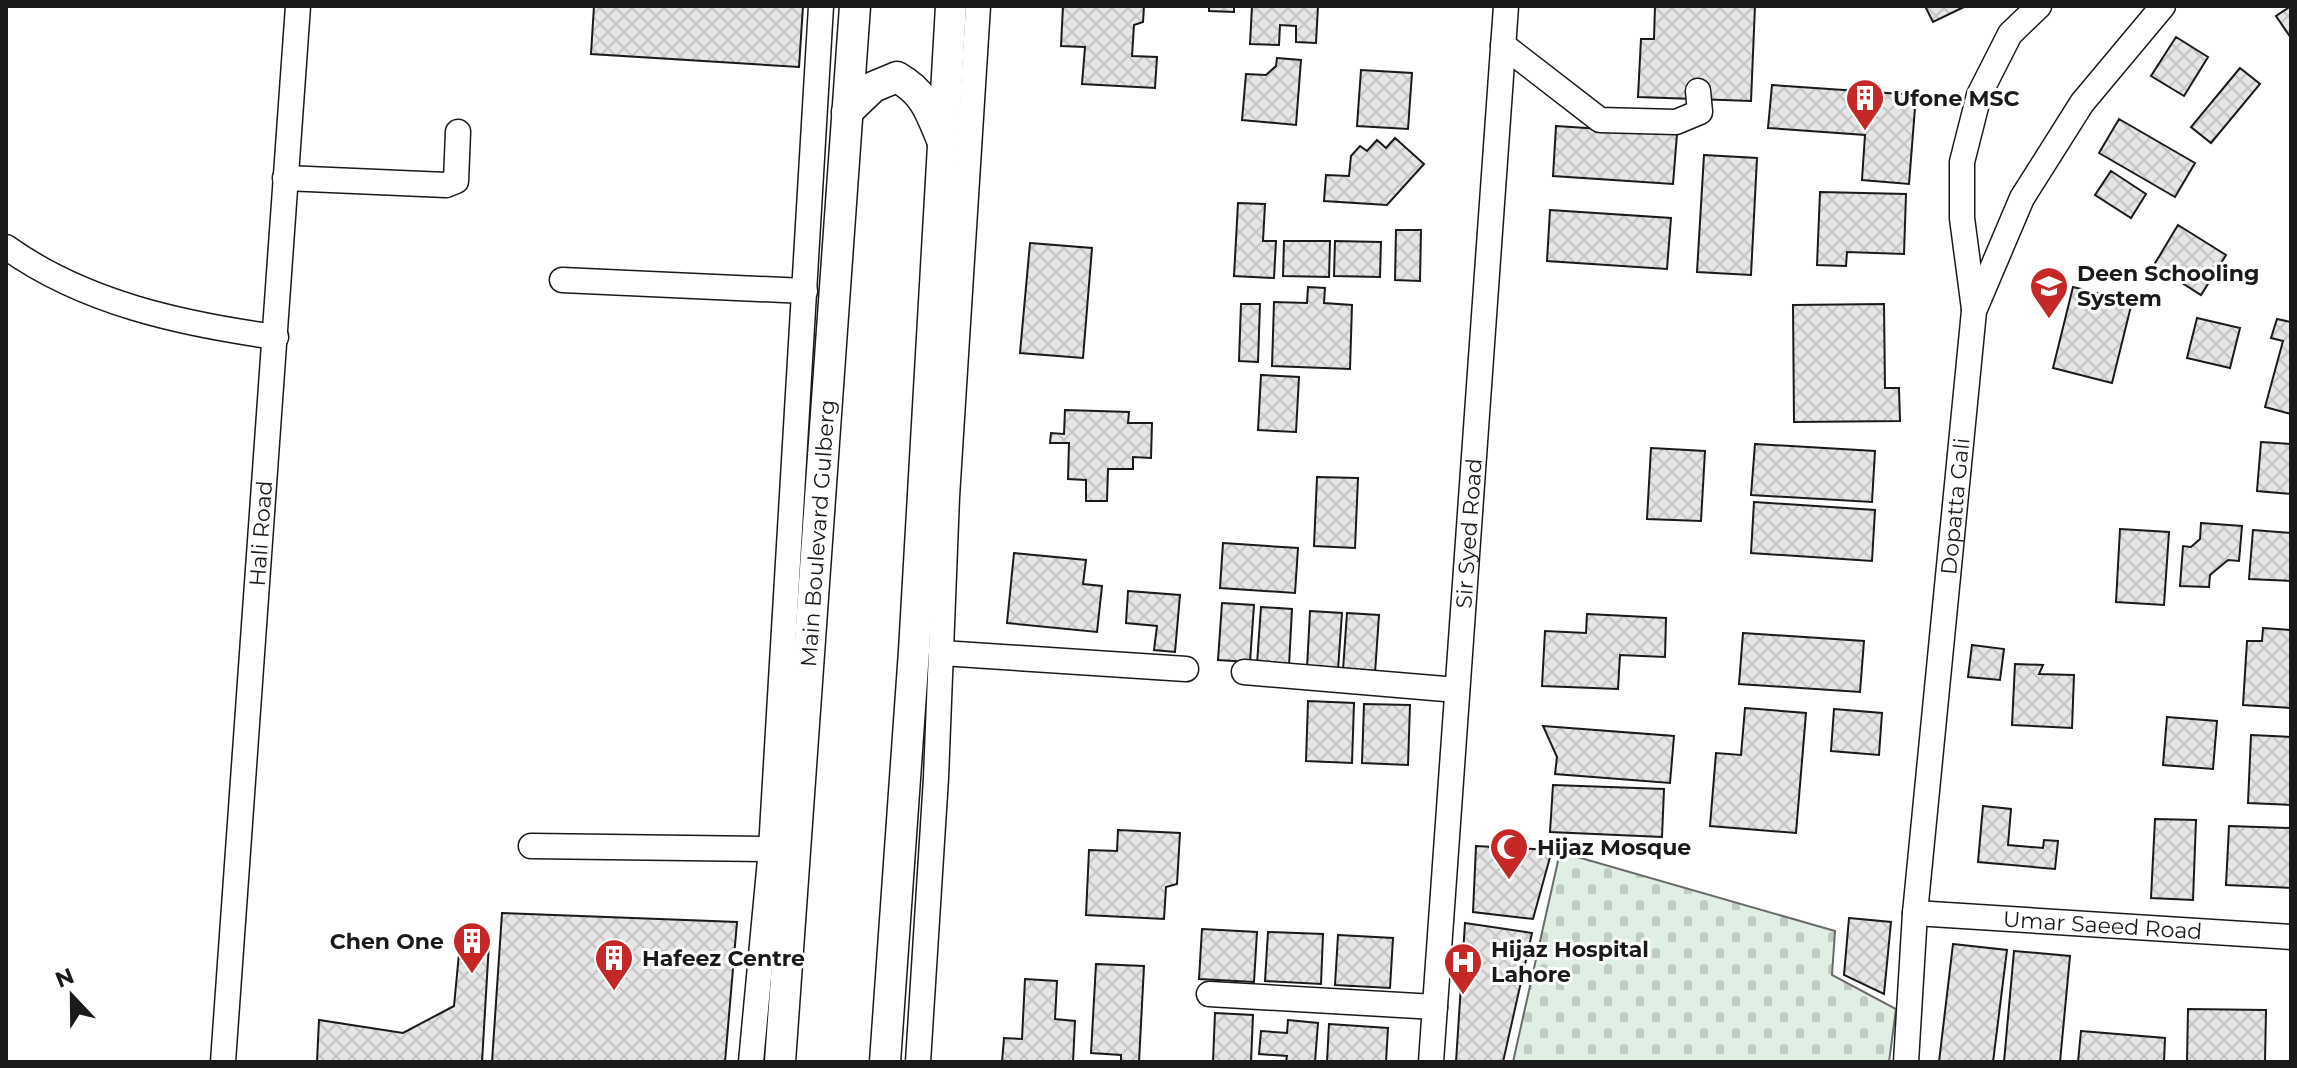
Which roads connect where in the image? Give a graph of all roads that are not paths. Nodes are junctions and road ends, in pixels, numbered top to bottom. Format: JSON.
{"nodes":[{"id":1,"x":298,"y":6,"type":"edge"},
{"id":2,"x":821,"y":6,"type":"edge"},
{"id":3,"x":855,"y":6,"type":"edge"},
{"id":4,"x":951,"y":6,"type":"edge"},
{"id":5,"x":978,"y":6,"type":"edge"},
{"id":6,"x":1506,"y":6,"type":"edge"},
{"id":7,"x":2039,"y":6,"type":"edge"},
{"id":8,"x":2163,"y":6,"type":"edge"},
{"id":9,"x":1503,"y":45,"type":"junction"},
{"id":10,"x":1698,"y":91,"type":"dead end"},
{"id":11,"x":847,"y":112,"type":"junction"},
{"id":12,"x":458,"y":132,"type":"dead end"},
{"id":13,"x":943,"y":142,"type":"junction"},
{"id":14,"x":285,"y":178,"type":"junction"},
{"id":15,"x":6,"y":247,"type":"edge"},
{"id":16,"x":562,"y":280,"type":"dead end"},
{"id":17,"x":805,"y":291,"type":"junction"},
{"id":18,"x":1974,"y":311,"type":"junction"},
{"id":19,"x":276,"y":337,"type":"junction"},
{"id":20,"x":942,"y":653,"type":"junction"},
{"id":21,"x":1186,"y":669,"type":"dead end"},
{"id":22,"x":1244,"y":672,"type":"dead end"},
{"id":23,"x":1457,"y":690,"type":"junction"},
{"id":24,"x":531,"y":846,"type":"dead end"},
{"id":25,"x":771,"y":849,"type":"junction"},
{"id":26,"x":1915,"y":913,"type":"junction"},
{"id":27,"x":2291,"y":937,"type":"edge"},
{"id":28,"x":1209,"y":994,"type":"dead end"},
{"id":29,"x":1435,"y":1007,"type":"junction"},
{"id":30,"x":223,"y":1062,"type":"edge"},
{"id":31,"x":751,"y":1062,"type":"edge"},
{"id":32,"x":780,"y":1062,"type":"edge"},
{"id":33,"x":885,"y":1062,"type":"edge"},
{"id":34,"x":918,"y":1062,"type":"edge"},
{"id":35,"x":1431,"y":1062,"type":"edge"},
{"id":36,"x":1906,"y":1062,"type":"edge"}],
"edges":[{"from":1,"to":14,"type":"street","name":"Hali Road"},
{"from":2,"to":17,"type":"street"},
{"from":3,"to":11,"type":"main road","name":"Main Boulevard Gulberg"},
{"from":4,"to":13,"type":"main road"},
{"from":5,"to":20,"type":"street"},
{"from":6,"to":9,"type":"street","name":"Sir Syed Road"},
{"from":7,"to":18,"type":"street"},
{"from":8,"to":18,"type":"street","name":"Dopatta Gali"},
{"from":9,"to":10,"type":"street"},
{"from":9,"to":23,"type":"street","name":"Sir Syed Road"},
{"from":11,"to":13,"type":"main road"},
{"from":11,"to":32,"type":"main road","name":"Main Boulevard Gulberg"},
{"from":12,"to":14,"type":"street"},
{"from":13,"to":33,"type":"main road"},
{"from":14,"to":19,"type":"street","name":"Hali Road"},
{"from":15,"to":19,"type":"street"},
{"from":16,"to":17,"type":"street"},
{"from":17,"to":25,"type":"street"},
{"from":18,"to":26,"type":"street","name":"Dopatta Gali"},
{"from":19,"to":30,"type":"street","name":"Hali Road"},
{"from":20,"to":21,"type":"street"},
{"from":20,"to":34,"type":"street"},
{"from":22,"to":23,"type":"street"},
{"from":23,"to":29,"type":"street","name":"Sir Syed Road"},
{"from":24,"to":25,"type":"street"},
{"from":25,"to":31,"type":"street"},
{"from":26,"to":27,"type":"street","name":"Umar Saeed Road"},
{"from":26,"to":36,"type":"street","name":"Dopatta Gali"},
{"from":28,"to":29,"type":"street"},
{"from":29,"to":35,"type":"street","name":"Sir Syed Road"}]}
